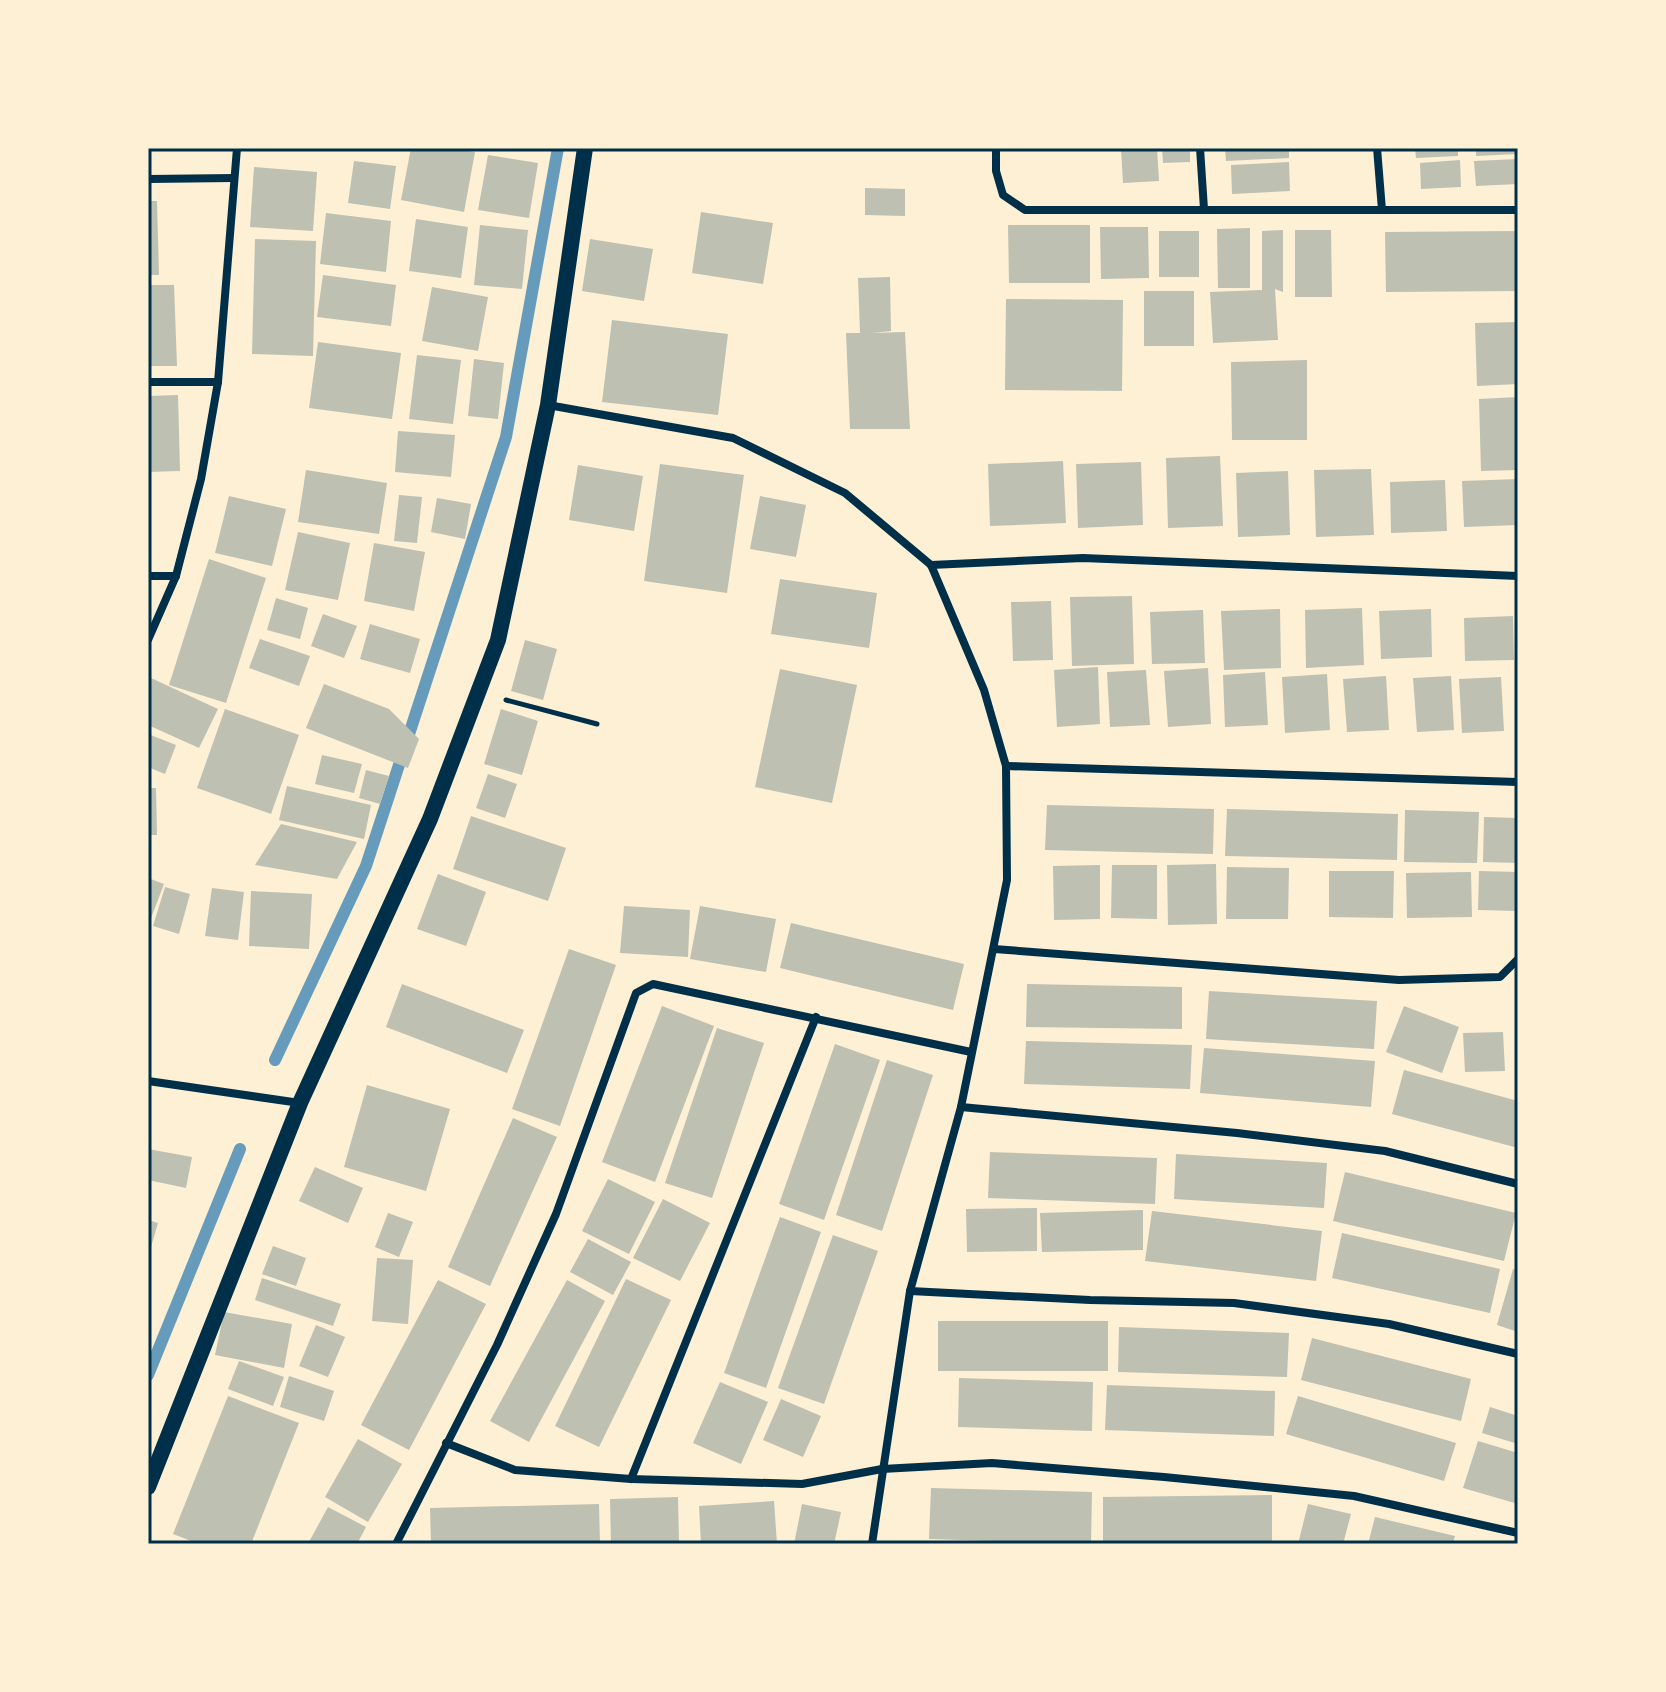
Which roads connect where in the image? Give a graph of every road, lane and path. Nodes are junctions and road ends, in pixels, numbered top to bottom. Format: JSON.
{"nodes":[{"id":1,"x":237,"y":148,"type":"edge"},
{"id":2,"x":585,"y":148,"type":"edge"},
{"id":3,"x":996,"y":148,"type":"edge"},
{"id":4,"x":1200,"y":148,"type":"edge"},
{"id":5,"x":1377,"y":148,"type":"edge"},
{"id":6,"x":234,"y":178,"type":"junction"},
{"id":7,"x":148,"y":179,"type":"edge"},
{"id":8,"x":1204,"y":209,"type":"junction"},
{"id":9,"x":1382,"y":210,"type":"junction"},
{"id":10,"x":1518,"y":210,"type":"edge"},
{"id":11,"x":148,"y":382,"type":"edge"},
{"id":12,"x":218,"y":382,"type":"junction"},
{"id":13,"x":548,"y":405,"type":"junction"},
{"id":14,"x":931,"y":565,"type":"junction"},
{"id":15,"x":148,"y":576,"type":"edge"},
{"id":16,"x":176,"y":576,"type":"junction"},
{"id":17,"x":1518,"y":576,"type":"edge"},
{"id":18,"x":148,"y":640,"type":"edge"},
{"id":19,"x":478,"y":693,"type":"junction"},
{"id":20,"x":597,"y":724,"type":"dead end"},
{"id":21,"x":1006,"y":766,"type":"junction"},
{"id":22,"x":1518,"y":782,"type":"edge"},
{"id":23,"x":994,"y":949,"type":"junction"},
{"id":24,"x":1518,"y":959,"type":"edge"},
{"id":25,"x":816,"y":1017,"type":"junction"},
{"id":26,"x":971,"y":1052,"type":"junction"},
{"id":27,"x":148,"y":1081,"type":"edge"},
{"id":28,"x":300,"y":1103,"type":"junction"},
{"id":29,"x":961,"y":1107,"type":"junction"},
{"id":30,"x":1518,"y":1184,"type":"edge"},
{"id":31,"x":910,"y":1291,"type":"junction"},
{"id":32,"x":1518,"y":1354,"type":"edge"},
{"id":33,"x":446,"y":1443,"type":"junction"},
{"id":34,"x":882,"y":1469,"type":"junction"},
{"id":35,"x":631,"y":1479,"type":"junction"},
{"id":36,"x":148,"y":1487,"type":"edge"},
{"id":37,"x":1518,"y":1533,"type":"edge"},
{"id":38,"x":396,"y":1544,"type":"edge"},
{"id":39,"x":872,"y":1544,"type":"edge"}],
"edges":[{"from":1,"to":6,"type":"street"},
{"from":2,"to":13,"type":"main road"},
{"from":3,"to":8,"type":"street"},
{"from":4,"to":8,"type":"street"},
{"from":5,"to":9,"type":"street"},
{"from":6,"to":7,"type":"street"},
{"from":6,"to":12,"type":"street"},
{"from":8,"to":9,"type":"street"},
{"from":9,"to":10,"type":"street"},
{"from":11,"to":12,"type":"street"},
{"from":12,"to":16,"type":"street"},
{"from":13,"to":14,"type":"street"},
{"from":13,"to":19,"type":"main road"},
{"from":14,"to":17,"type":"street"},
{"from":14,"to":21,"type":"street"},
{"from":15,"to":16,"type":"street"},
{"from":16,"to":18,"type":"street"},
{"from":19,"to":20,"type":"path"},
{"from":19,"to":28,"type":"main road"},
{"from":21,"to":22,"type":"street"},
{"from":21,"to":23,"type":"street"},
{"from":23,"to":24,"type":"street"},
{"from":23,"to":26,"type":"street"},
{"from":25,"to":26,"type":"street"},
{"from":25,"to":33,"type":"street"},
{"from":25,"to":35,"type":"street"},
{"from":26,"to":29,"type":"street"},
{"from":27,"to":28,"type":"street"},
{"from":28,"to":36,"type":"main road"},
{"from":29,"to":30,"type":"street"},
{"from":29,"to":31,"type":"street"},
{"from":31,"to":32,"type":"street"},
{"from":31,"to":34,"type":"street"},
{"from":33,"to":35,"type":"street"},
{"from":33,"to":38,"type":"street"},
{"from":34,"to":35,"type":"street"},
{"from":34,"to":37,"type":"street"},
{"from":34,"to":39,"type":"street"}]}
